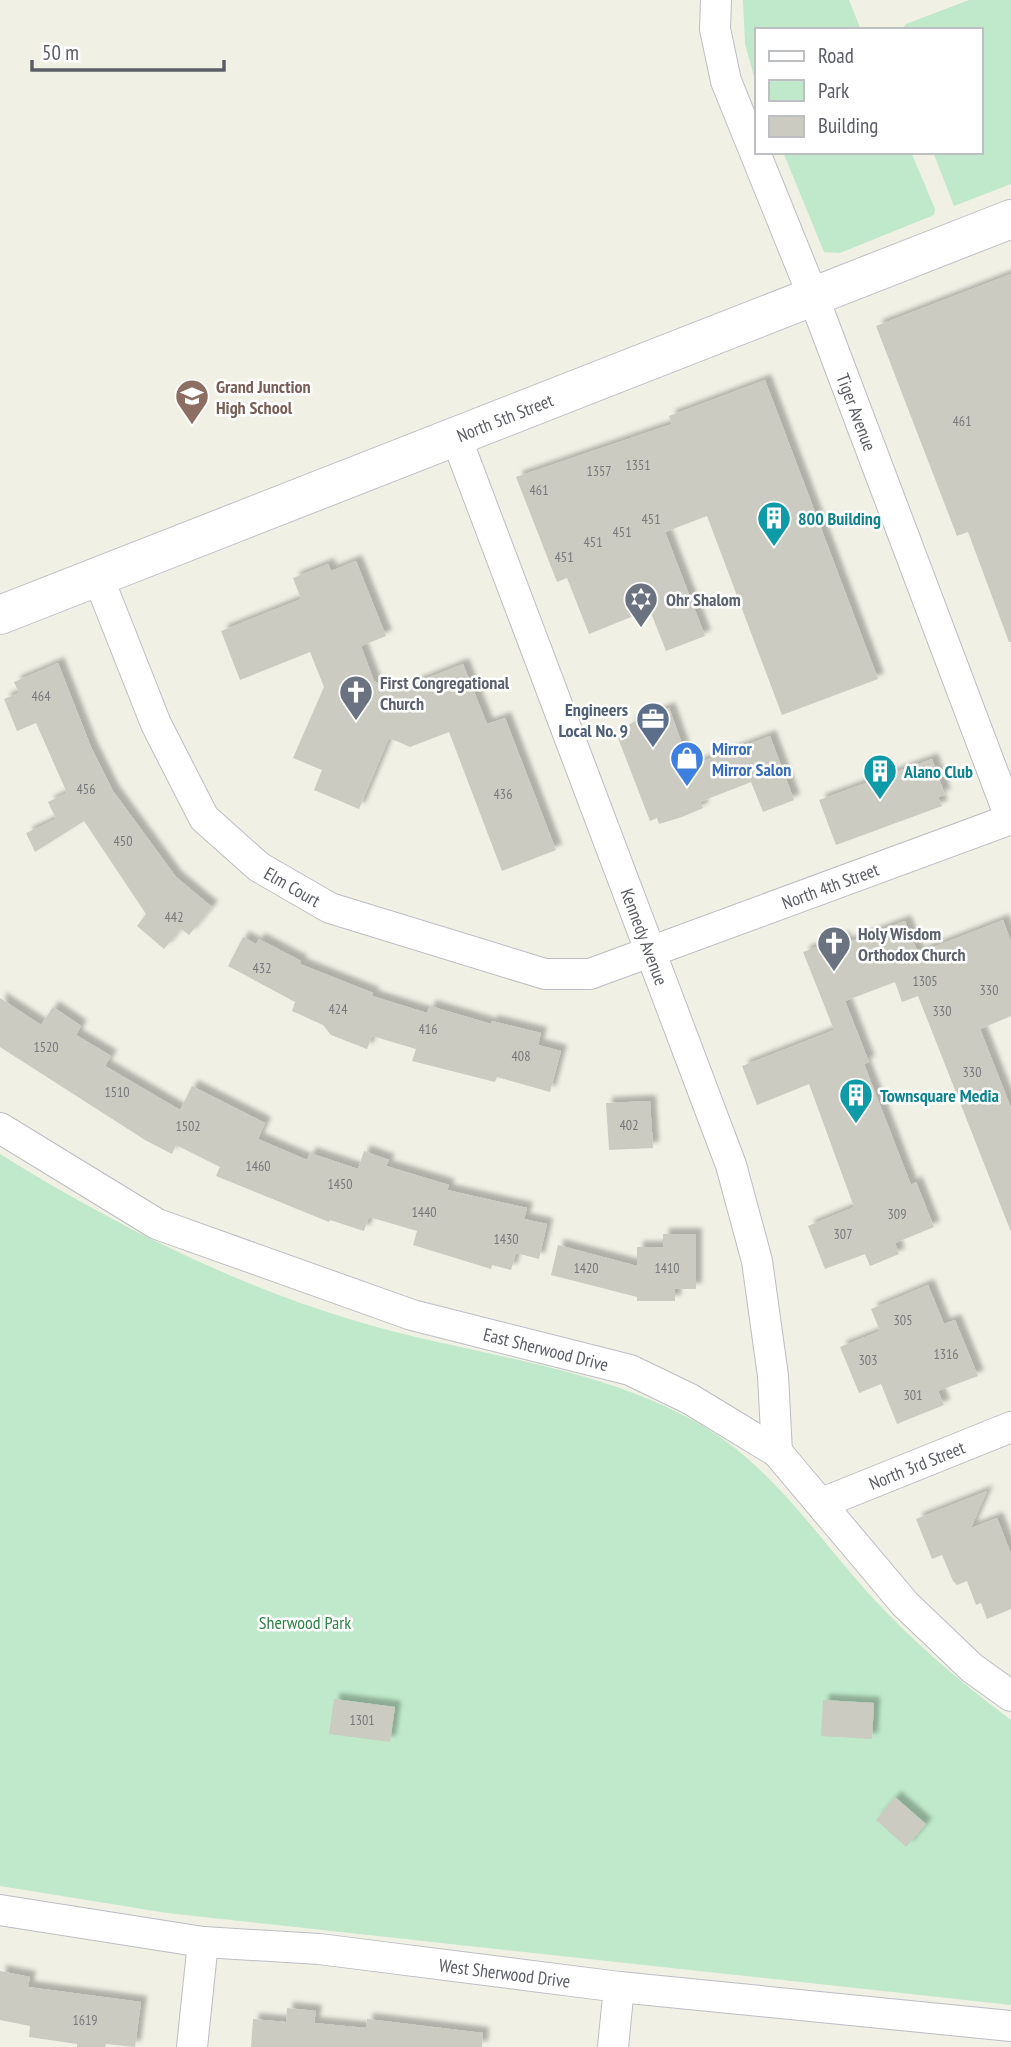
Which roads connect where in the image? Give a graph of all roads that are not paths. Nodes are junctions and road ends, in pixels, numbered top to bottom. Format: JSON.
{"nodes":[{"id":1,"x":716,"y":0,"type":"edge"},
{"id":2,"x":755,"y":153,"type":"edge"},
{"id":3,"x":756,"y":154,"type":"edge"},
{"id":4,"x":1011,"y":219,"type":"edge"},
{"id":5,"x":813,"y":296,"type":"junction"},
{"id":6,"x":456,"y":437,"type":"junction"},
{"id":7,"x":98,"y":577,"type":"junction"},
{"id":8,"x":0,"y":615,"type":"edge"},
{"id":9,"x":1011,"y":819,"type":"edge"},
{"id":10,"x":651,"y":953,"type":"junction"},
{"id":11,"x":0,"y":1128,"type":"edge"},
{"id":12,"x":1011,"y":1427,"type":"edge"},
{"id":13,"x":777,"y":1452,"type":"junction"},
{"id":14,"x":822,"y":1503,"type":"junction"},
{"id":15,"x":1011,"y":1696,"type":"edge"},
{"id":16,"x":0,"y":1910,"type":"edge"},
{"id":17,"x":203,"y":1942,"type":"junction"},
{"id":18,"x":619,"y":1987,"type":"junction"},
{"id":19,"x":1011,"y":2026,"type":"edge"},
{"id":20,"x":192,"y":2047,"type":"edge"},
{"id":21,"x":613,"y":2047,"type":"edge"}],
"edges":[{"from":1,"to":2,"type":"street","name":"Tiger Avenue"},
{"from":3,"to":5,"type":"street","name":"Tiger Avenue"},
{"from":4,"to":5,"type":"street","name":"North 5th Street"},
{"from":5,"to":6,"type":"street","name":"North 5th Street"},
{"from":5,"to":9,"type":"street","name":"Tiger Avenue"},
{"from":6,"to":7,"type":"street","name":"North 5th Street"},
{"from":6,"to":10,"type":"street","name":"Kennedy Avenue"},
{"from":7,"to":8,"type":"street","name":"North 5th Street"},
{"from":7,"to":10,"type":"street","name":"Elm Court"},
{"from":9,"to":10,"type":"street","name":"North 4th Street"},
{"from":10,"to":13,"type":"street","name":"Kennedy Avenue"},
{"from":11,"to":13,"type":"street","name":"East Sherwood Drive"},
{"from":12,"to":14,"type":"street","name":"North 3rd Street"},
{"from":13,"to":14,"type":"street","name":"East Sherwood Drive"},
{"from":14,"to":15,"type":"street","name":"East Sherwood Drive"},
{"from":16,"to":17,"type":"street","name":"West Sherwood Drive"},
{"from":17,"to":18,"type":"street","name":"West Sherwood Drive"},
{"from":17,"to":20,"type":"street"},
{"from":18,"to":19,"type":"street","name":"West Sherwood Drive"},
{"from":18,"to":21,"type":"street"}]}
